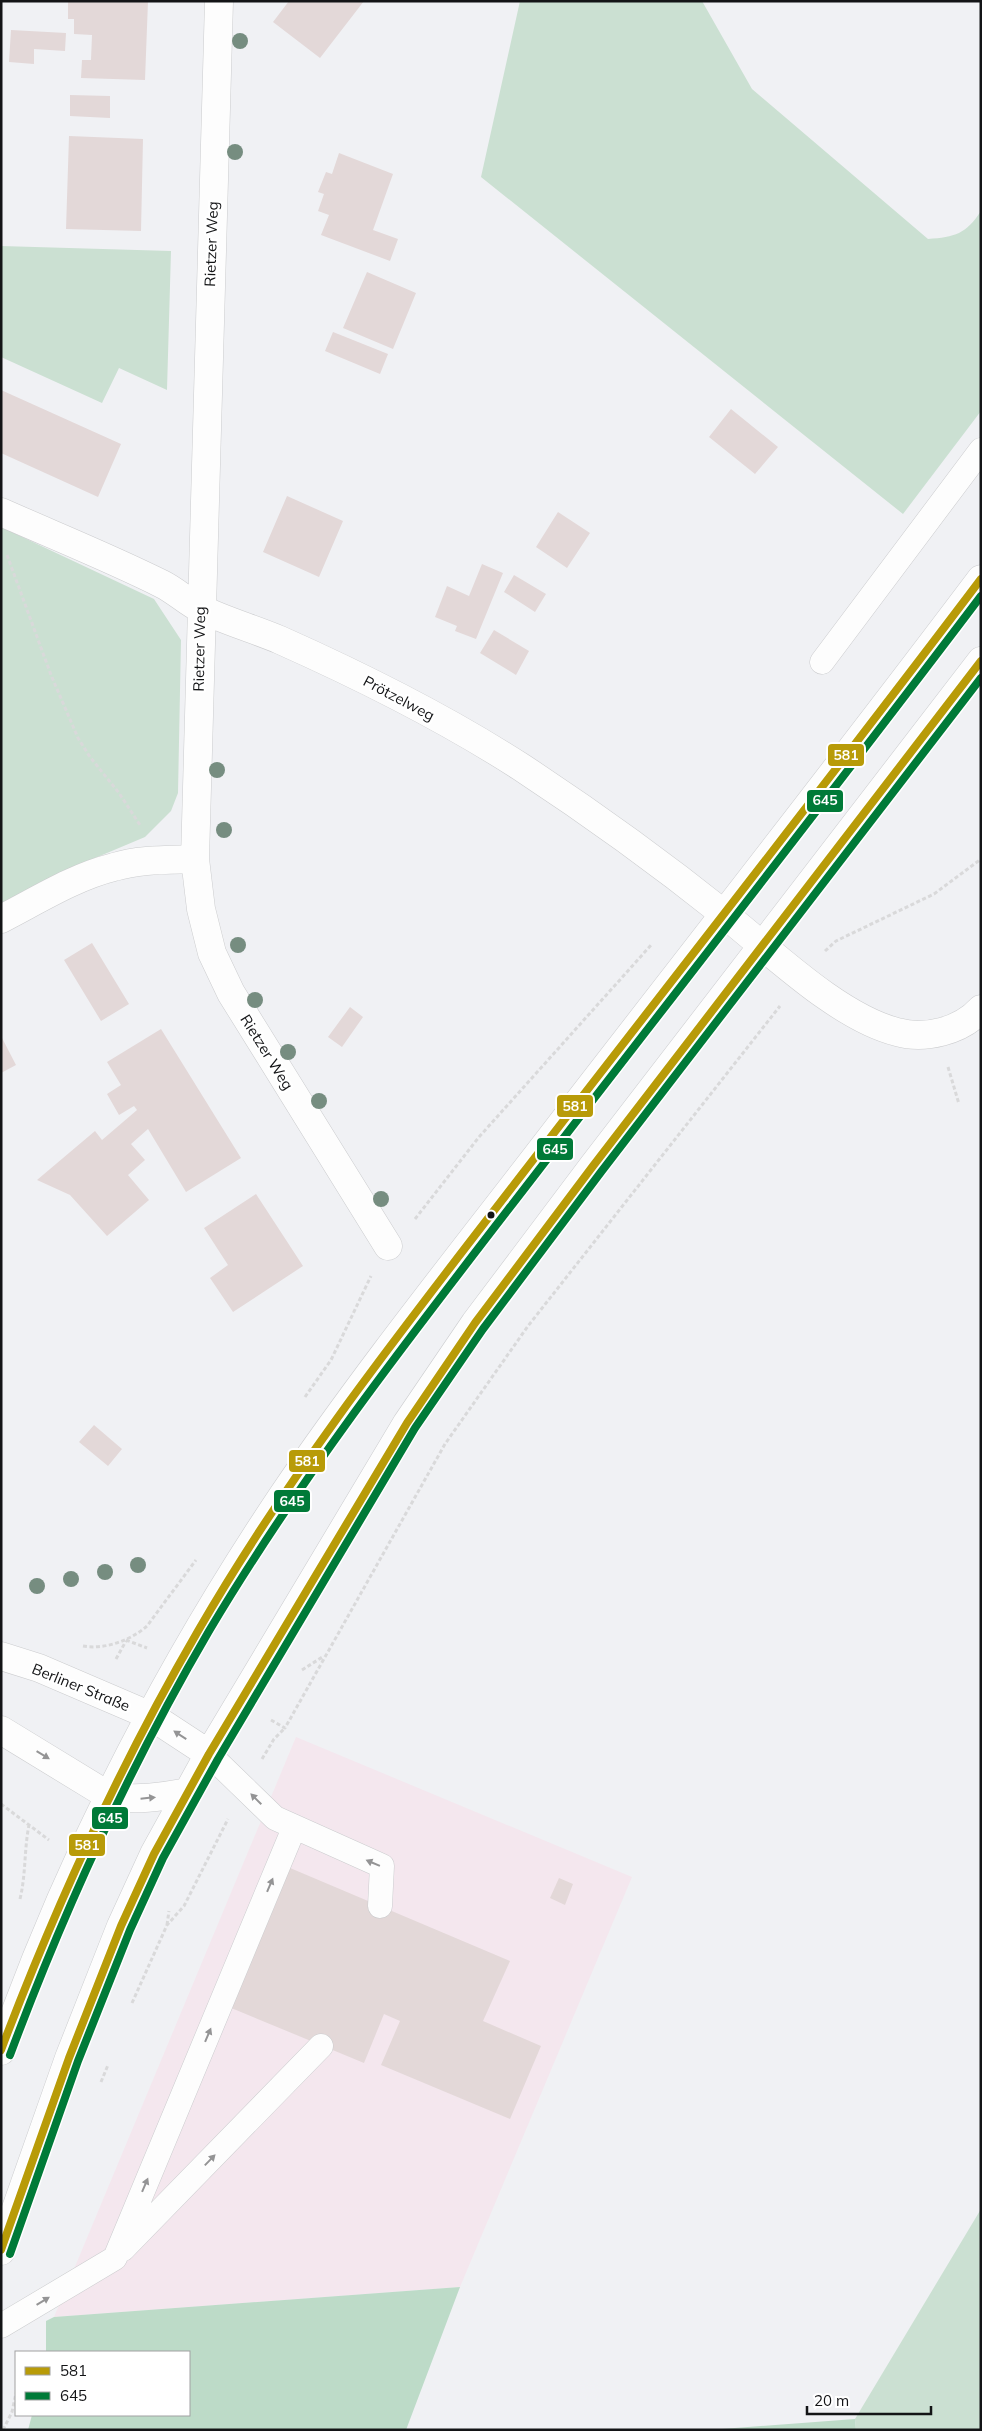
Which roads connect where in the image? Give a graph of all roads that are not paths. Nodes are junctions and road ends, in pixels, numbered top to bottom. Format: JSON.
{"nodes":[{"id":1,"x":218,"y":1,"type":"edge"},
{"id":2,"x":981,"y":450,"type":"edge"},
{"id":3,"x":1,"y":512,"type":"edge"},
{"id":4,"x":981,"y":579,"type":"edge"},
{"id":5,"x":200,"y":608,"type":"junction"},
{"id":6,"x":981,"y":661,"type":"edge"},
{"id":7,"x":822,"y":662,"type":"dead end"},
{"id":8,"x":195,"y":859,"type":"junction"},
{"id":9,"x":724,"y":914,"type":"junction"},
{"id":10,"x":1,"y":919,"type":"edge"},
{"id":11,"x":763,"y":945,"type":"junction"},
{"id":12,"x":981,"y":1009,"type":"edge"},
{"id":13,"x":388,"y":1246,"type":"dead end"},
{"id":14,"x":1,"y":1656,"type":"edge"},
{"id":15,"x":150,"y":1716,"type":"junction"},
{"id":16,"x":1,"y":1730,"type":"edge"},
{"id":17,"x":209,"y":1754,"type":"junction"},
{"id":18,"x":188,"y":1792,"type":"junction"},
{"id":19,"x":108,"y":1796,"type":"junction"},
{"id":20,"x":294,"y":1828,"type":"junction"},
{"id":21,"x":380,"y":1906,"type":"dead end"},
{"id":22,"x":322,"y":2046,"type":"dead end"},
{"id":23,"x":1,"y":2051,"type":"edge"},
{"id":24,"x":1,"y":2251,"type":"edge"},
{"id":25,"x":115,"y":2258,"type":"junction"},
{"id":26,"x":1,"y":2326,"type":"edge"}],
"edges":[{"from":1,"to":5,"type":"main road","name":"Rietzer Weg"},
{"from":2,"to":7,"type":"lane"},
{"from":3,"to":5,"type":"main road","name":"Prötzelweg"},
{"from":4,"to":9,"type":"main road"},
{"from":5,"to":8,"type":"main road","name":"Rietzer Weg"},
{"from":5,"to":9,"type":"main road","name":"Prötzelweg"},
{"from":6,"to":11,"type":"main road"},
{"from":8,"to":10,"type":"main road"},
{"from":8,"to":13,"type":"main road","name":"Rietzer Weg"},
{"from":9,"to":11,"type":"main road","name":"Prötzelweg"},
{"from":9,"to":15,"type":"main road"},
{"from":11,"to":12,"type":"main road","name":"Prötzelweg"},
{"from":11,"to":17,"type":"main road"},
{"from":14,"to":15,"type":"main road","name":"Berliner Straße"},
{"from":17,"to":15,"type":"main road","name":"Berliner Straße","one_way":true},
{"from":15,"to":19,"type":"main road"},
{"from":16,"to":19,"type":"main road","one_way":true},
{"from":17,"to":18,"type":"main road"},
{"from":20,"to":17,"type":"lane","one_way":true},
{"from":19,"to":18,"type":"main road","one_way":true},
{"from":18,"to":24,"type":"main road"},
{"from":19,"to":23,"type":"main road"},
{"from":21,"to":20,"type":"lane","one_way":true},
{"from":25,"to":20,"type":"lane","one_way":true},
{"from":25,"to":22,"type":"lane","one_way":true},
{"from":26,"to":25,"type":"lane","one_way":true}]}
